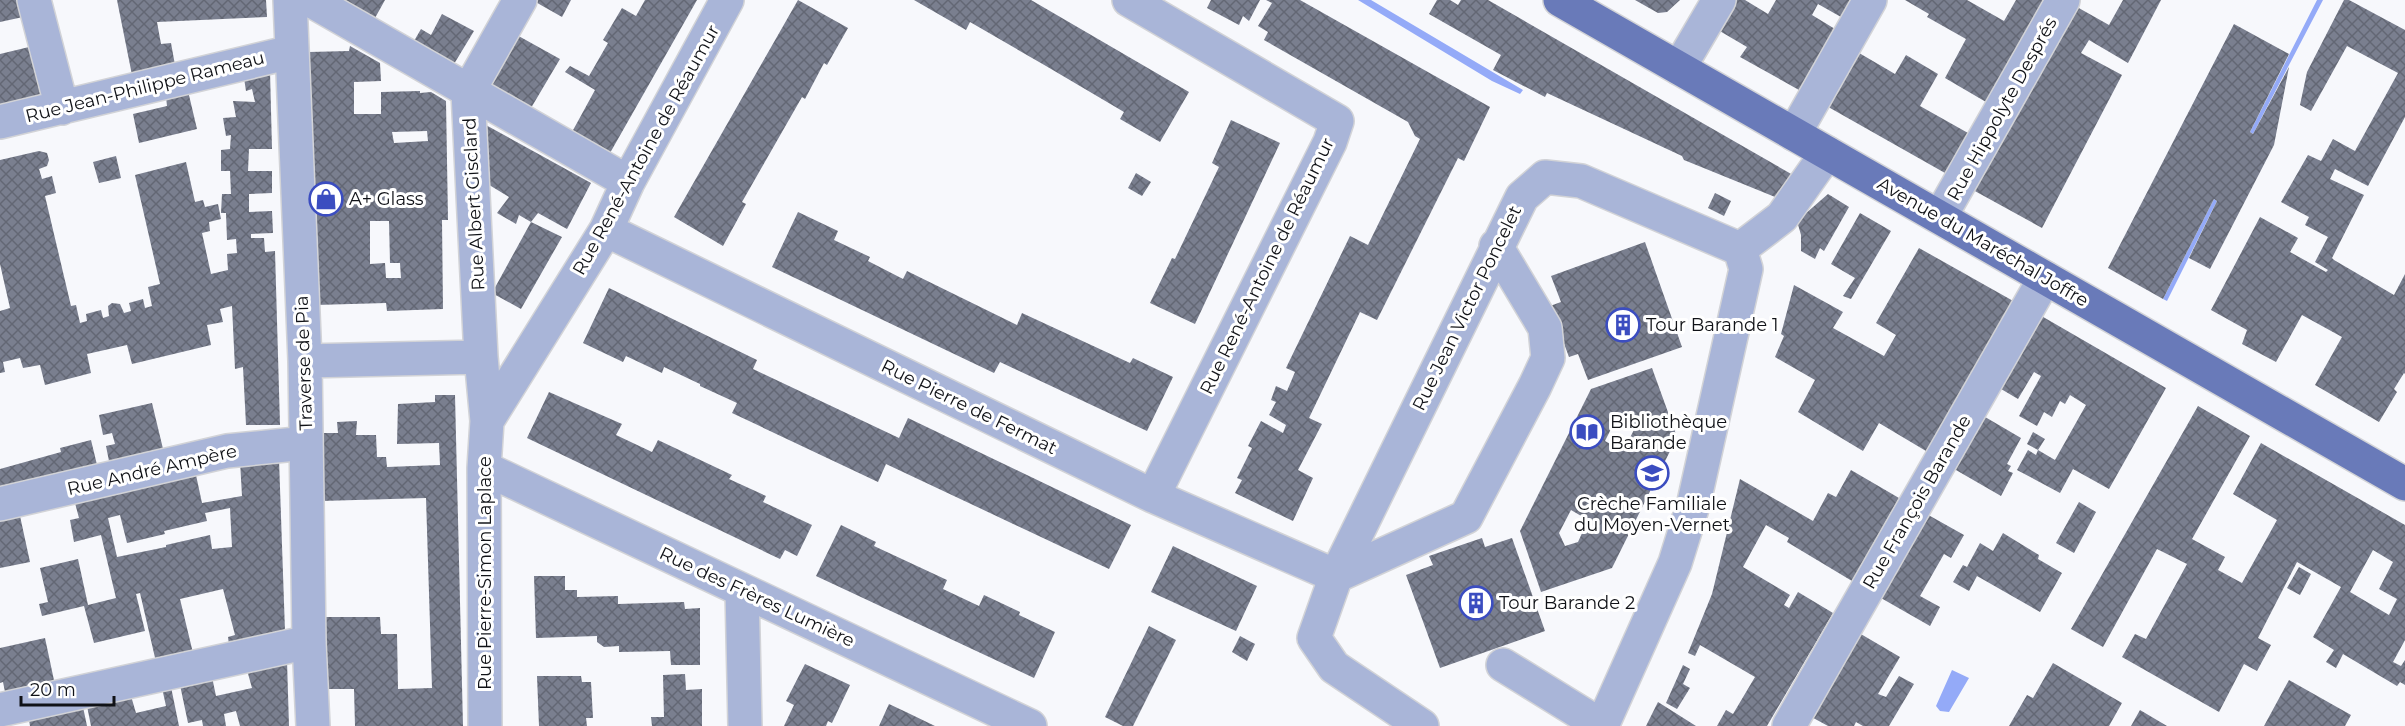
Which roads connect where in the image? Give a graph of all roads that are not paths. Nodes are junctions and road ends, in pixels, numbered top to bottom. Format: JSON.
{"nodes":[{"id":1,"x":34,"y":0,"type":"edge"},
{"id":2,"x":290,"y":0,"type":"edge"},
{"id":3,"x":310,"y":0,"type":"edge"},
{"id":4,"x":520,"y":0,"type":"edge"},
{"id":5,"x":727,"y":0,"type":"edge"},
{"id":6,"x":1129,"y":0,"type":"edge"},
{"id":7,"x":1560,"y":0,"type":"edge"},
{"id":8,"x":1719,"y":0,"type":"edge"},
{"id":9,"x":1870,"y":0,"type":"edge"},
{"id":10,"x":2063,"y":0,"type":"edge"},
{"id":11,"x":291,"y":52,"type":"junction"},
{"id":12,"x":1679,"y":68,"type":"junction"},
{"id":13,"x":468,"y":92,"type":"junction"},
{"id":14,"x":62,"y":108,"type":"junction"},
{"id":15,"x":0,"y":122,"type":"edge"},
{"id":16,"x":1794,"y":134,"type":"junction"},
{"id":17,"x":1827,"y":153,"type":"junction"},
{"id":18,"x":627,"y":182,"type":"junction"},
{"id":19,"x":1940,"y":218,"type":"junction"},
{"id":20,"x":606,"y":230,"type":"junction"},
{"id":21,"x":1496,"y":246,"type":"junction"},
{"id":22,"x":1743,"y":259,"type":"junction"},
{"id":23,"x":2045,"y":278,"type":"junction"},
{"id":24,"x":481,"y":357,"type":"junction"},
{"id":25,"x":305,"y":361,"type":"junction"},
{"id":26,"x":487,"y":421,"type":"junction"},
{"id":27,"x":306,"y":443,"type":"junction"},
{"id":28,"x":484,"y":468,"type":"junction"},
{"id":29,"x":2405,"y":484,"type":"edge"},
{"id":30,"x":1153,"y":496,"type":"junction"},
{"id":31,"x":0,"y":504,"type":"edge"},
{"id":32,"x":1336,"y":576,"type":"junction"},
{"id":33,"x":742,"y":590,"type":"junction"},
{"id":34,"x":309,"y":642,"type":"junction"},
{"id":35,"x":1503,"y":665,"type":"dead end"},
{"id":36,"x":0,"y":710,"type":"edge"},
{"id":37,"x":313,"y":726,"type":"edge"},
{"id":38,"x":485,"y":726,"type":"edge"},
{"id":39,"x":745,"y":726,"type":"edge"},
{"id":40,"x":1030,"y":726,"type":"edge"},
{"id":41,"x":1422,"y":726,"type":"edge"},
{"id":42,"x":1602,"y":726,"type":"edge"},
{"id":43,"x":1789,"y":726,"type":"edge"}],
"edges":[{"from":1,"to":14,"type":"street"},
{"from":2,"to":11,"type":"street","name":"Traverse de Pia"},
{"from":3,"to":13,"type":"street"},
{"from":4,"to":13,"type":"street","name":"Rue Albert Gisclard"},
{"from":5,"to":18,"type":"street","name":"Rue René-Antoine de Réaumur"},
{"from":6,"to":30,"type":"street","name":"Rue René-Antoine de Réaumur"},
{"from":7,"to":12,"type":"main road","name":"Avenue du Maréchal Joffre"},
{"from":8,"to":12,"type":"street"},
{"from":9,"to":16,"type":"street"},
{"from":10,"to":19,"type":"street","name":"Rue Hippolyte Després"},
{"from":11,"to":14,"type":"street","name":"Rue Jean-Philippe Rameau"},
{"from":11,"to":25,"type":"street","name":"Traverse de Pia"},
{"from":12,"to":16,"type":"main road","name":"Avenue du Maréchal Joffre"},
{"from":13,"to":18,"type":"street"},
{"from":13,"to":24,"type":"street","name":"Rue Albert Gisclard"},
{"from":14,"to":15,"type":"street","name":"Rue Jean-Philippe Rameau"},
{"from":16,"to":17,"type":"main road","name":"Avenue du Maréchal Joffre"},
{"from":17,"to":19,"type":"main road","name":"Avenue du Maréchal Joffre"},
{"from":17,"to":22,"type":"street"},
{"from":18,"to":20,"type":"street","name":"Rue René-Antoine de Réaumur"},
{"from":19,"to":23,"type":"main road","name":"Avenue du Maréchal Joffre"},
{"from":20,"to":26,"type":"street","name":"Rue René-Antoine de Réaumur"},
{"from":20,"to":30,"type":"street","name":"Rue Pierre de Fermat"},
{"from":21,"to":22,"type":"street","name":"Rue Jean Victor Poncelet"},
{"from":21,"to":32,"type":"street","name":"Rue Jean Victor Poncelet"},
{"from":21,"to":32,"type":"street"},
{"from":22,"to":42,"type":"street"},
{"from":23,"to":29,"type":"main road","name":"Avenue du Maréchal Joffre"},
{"from":23,"to":43,"type":"street","name":"Rue François Barande"},
{"from":24,"to":25,"type":"street"},
{"from":24,"to":26,"type":"street","name":"Rue Albert Gisclard"},
{"from":25,"to":27,"type":"street","name":"Traverse de Pia"},
{"from":26,"to":28,"type":"street","name":"Rue Pierre-Simon Laplace"},
{"from":27,"to":31,"type":"street","name":"Rue André Ampère"},
{"from":27,"to":34,"type":"street","name":"Traverse de Pia"},
{"from":28,"to":33,"type":"street","name":"Rue des Frères Lumière"},
{"from":28,"to":38,"type":"street","name":"Rue Pierre-Simon Laplace"},
{"from":30,"to":32,"type":"street","name":"Rue Pierre de Fermat"},
{"from":32,"to":41,"type":"street","name":"Rue Jean Victor Poncelet"},
{"from":33,"to":39,"type":"street"},
{"from":33,"to":40,"type":"street","name":"Rue des Frères Lumière"},
{"from":34,"to":36,"type":"street"},
{"from":34,"to":37,"type":"street","name":"Traverse de Pia"},
{"from":35,"to":42,"type":"street"}]}
